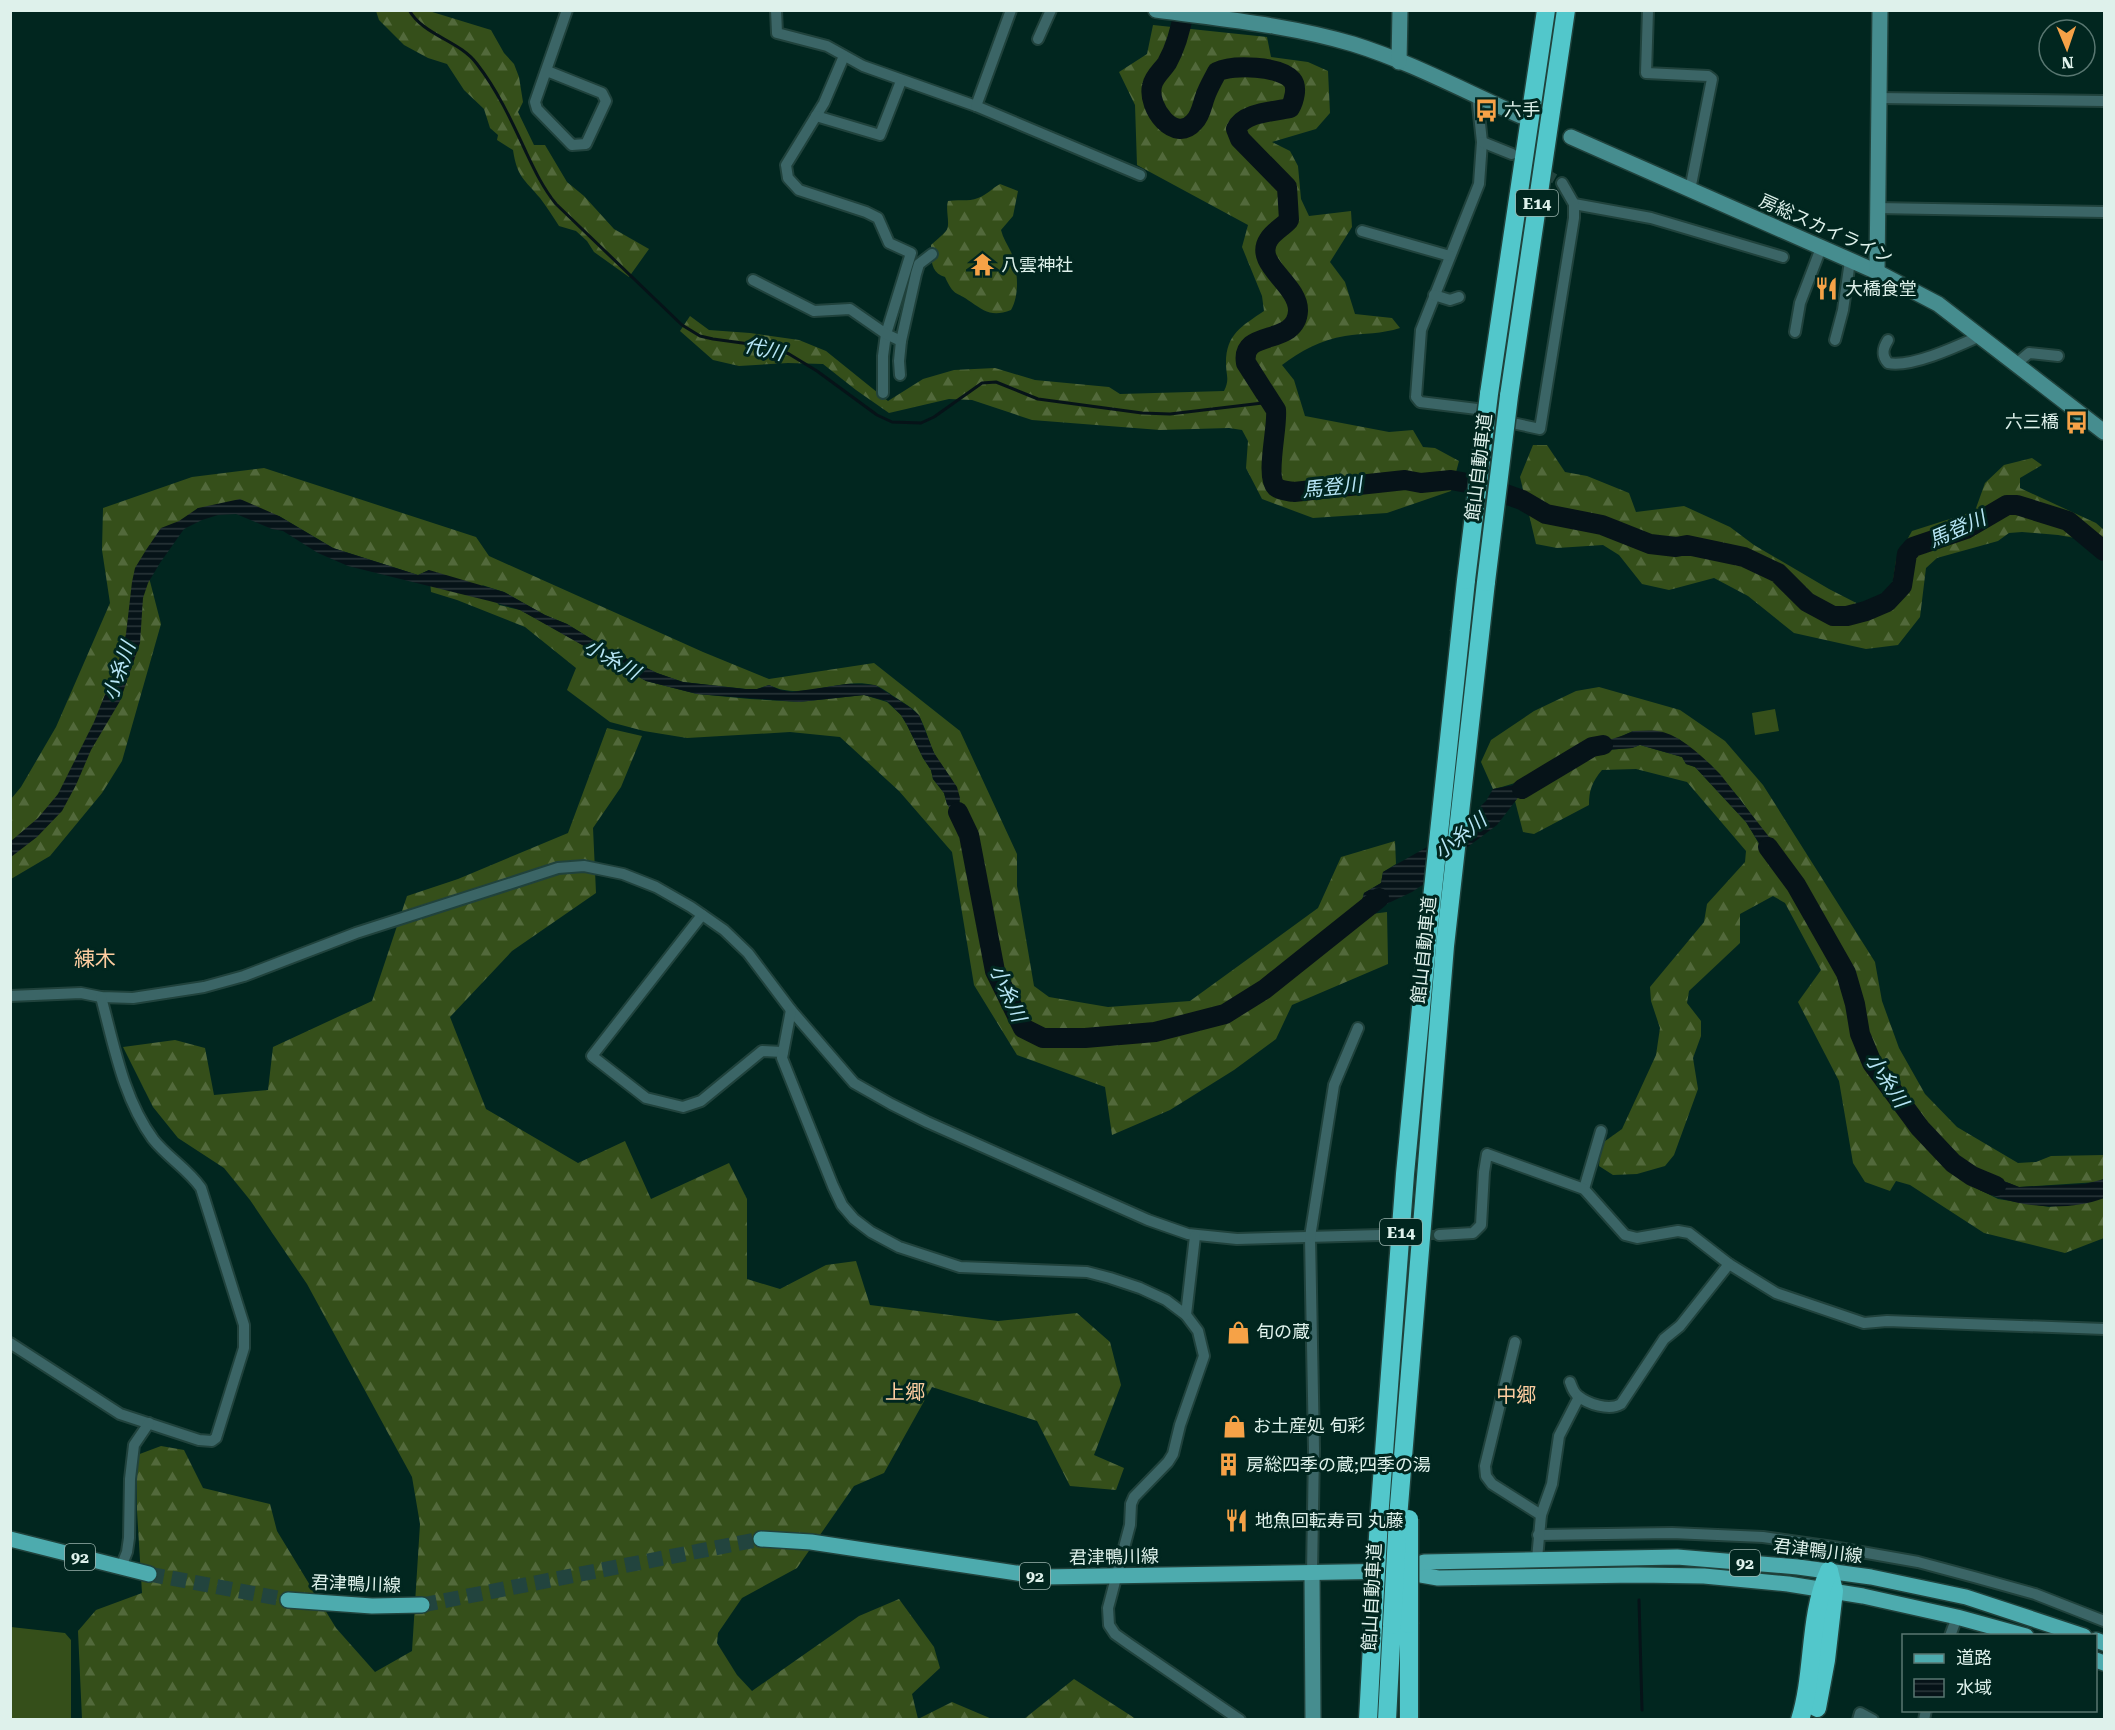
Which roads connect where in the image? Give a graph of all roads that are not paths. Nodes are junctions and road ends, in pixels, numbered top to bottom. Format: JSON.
{"nodes":[{"id":1,"x":567,"y":10,"type":"edge"},
{"id":2,"x":776,"y":10,"type":"edge"},
{"id":3,"x":1011,"y":10,"type":"edge"},
{"id":4,"x":1051,"y":10,"type":"edge"},
{"id":5,"x":1156,"y":10,"type":"edge"},
{"id":6,"x":1400,"y":10,"type":"edge"},
{"id":7,"x":1546,"y":10,"type":"edge"},
{"id":8,"x":1566,"y":10,"type":"edge"},
{"id":9,"x":1648,"y":10,"type":"edge"},
{"id":10,"x":1880,"y":10,"type":"edge"},
{"id":11,"x":1038,"y":39,"type":"dead end"},
{"id":12,"x":844,"y":56,"type":"junction"},
{"id":13,"x":1400,"y":62,"type":"junction"},
{"id":14,"x":547,"y":71,"type":"junction"},
{"id":15,"x":901,"y":81,"type":"junction"},
{"id":16,"x":1477,"y":96,"type":"junction"},
{"id":17,"x":1878,"y":98,"type":"junction"},
{"id":18,"x":2104,"y":101,"type":"edge"},
{"id":19,"x":976,"y":106,"type":"junction"},
{"id":20,"x":816,"y":116,"type":"junction"},
{"id":21,"x":1521,"y":116,"type":"dead end"},
{"id":22,"x":1571,"y":137,"type":"dead end"},
{"id":23,"x":1482,"y":142,"type":"junction"},
{"id":24,"x":1512,"y":154,"type":"tunnel mouth"},
{"id":25,"x":1140,"y":175,"type":"dead end"},
{"id":26,"x":1562,"y":183,"type":"tunnel mouth"},
{"id":27,"x":1690,"y":190,"type":"junction"},
{"id":28,"x":1574,"y":204,"type":"junction"},
{"id":29,"x":1876,"y":208,"type":"junction"},
{"id":30,"x":2104,"y":212,"type":"edge"},
{"id":31,"x":1362,"y":231,"type":"dead end"},
{"id":32,"x":1821,"y":248,"type":"junction"},
{"id":33,"x":932,"y":254,"type":"dead end"},
{"id":34,"x":1450,"y":256,"type":"junction"},
{"id":35,"x":1783,"y":257,"type":"dead end"},
{"id":36,"x":1850,"y":261,"type":"junction"},
{"id":37,"x":1877,"y":272,"type":"junction"},
{"id":38,"x":753,"y":280,"type":"dead end"},
{"id":39,"x":1434,"y":295,"type":"junction"},
{"id":40,"x":1459,"y":297,"type":"dead end"},
{"id":41,"x":1795,"y":332,"type":"dead end"},
{"id":42,"x":886,"y":334,"type":"junction"},
{"id":43,"x":1980,"y":336,"type":"junction"},
{"id":44,"x":1834,"y":340,"type":"dead end"},
{"id":45,"x":1888,"y":340,"type":"dead end"},
{"id":46,"x":901,"y":341,"type":"junction"},
{"id":47,"x":2058,"y":356,"type":"dead end"},
{"id":48,"x":2016,"y":364,"type":"junction"},
{"id":49,"x":900,"y":375,"type":"dead end"},
{"id":50,"x":883,"y":393,"type":"dead end"},
{"id":51,"x":1477,"y":409,"type":"dead end"},
{"id":52,"x":1517,"y":424,"type":"dead end"},
{"id":53,"x":2104,"y":432,"type":"edge"},
{"id":54,"x":702,"y":915,"type":"junction"},
{"id":55,"x":1436,"y":946,"type":"junction"},
{"id":56,"x":10,"y":996,"type":"edge"},
{"id":57,"x":101,"y":997,"type":"junction"},
{"id":58,"x":791,"y":1010,"type":"junction"},
{"id":59,"x":1358,"y":1028,"type":"dead end"},
{"id":60,"x":783,"y":1052,"type":"junction"},
{"id":61,"x":1601,"y":1131,"type":"dead end"},
{"id":62,"x":1584,"y":1189,"type":"junction"},
{"id":63,"x":1381,"y":1235,"type":"tunnel mouth"},
{"id":64,"x":1439,"y":1235,"type":"tunnel mouth"},
{"id":65,"x":1195,"y":1236,"type":"junction"},
{"id":66,"x":1310,"y":1237,"type":"junction"},
{"id":67,"x":1729,"y":1264,"type":"junction"},
{"id":68,"x":1186,"y":1315,"type":"junction"},
{"id":69,"x":2104,"y":1329,"type":"edge"},
{"id":70,"x":1515,"y":1342,"type":"dead end"},
{"id":71,"x":10,"y":1343,"type":"edge"},
{"id":72,"x":1570,"y":1382,"type":"dead end"},
{"id":73,"x":1579,"y":1397,"type":"junction"},
{"id":74,"x":149,"y":1423,"type":"junction"},
{"id":75,"x":1541,"y":1515,"type":"junction"},
{"id":76,"x":1538,"y":1535,"type":"junction"},
{"id":77,"x":10,"y":1539,"type":"edge"},
{"id":78,"x":761,"y":1539,"type":"tunnel mouth"},
{"id":79,"x":1537,"y":1559,"type":"junction"},
{"id":80,"x":121,"y":1567,"type":"junction"},
{"id":81,"x":1398,"y":1571,"type":"junction"},
{"id":82,"x":1829,"y":1571,"type":"junction"},
{"id":83,"x":149,"y":1574,"type":"tunnel mouth"},
{"id":84,"x":1312,"y":1574,"type":"junction"},
{"id":85,"x":1116,"y":1576,"type":"junction"},
{"id":86,"x":1827,"y":1590,"type":"junction"},
{"id":87,"x":288,"y":1600,"type":"tunnel mouth"},
{"id":88,"x":422,"y":1605,"type":"tunnel mouth"},
{"id":89,"x":1957,"y":1617,"type":"junction"},
{"id":90,"x":2104,"y":1621,"type":"edge"},
{"id":91,"x":1401,"y":1624,"type":"junction"},
{"id":92,"x":1950,"y":1634,"type":"edge"},
{"id":93,"x":2022,"y":1634,"type":"edge"},
{"id":94,"x":2081,"y":1634,"type":"edge"},
{"id":95,"x":1240,"y":1719,"type":"edge"},
{"id":96,"x":1313,"y":1719,"type":"edge"},
{"id":97,"x":1368,"y":1719,"type":"edge"},
{"id":98,"x":1388,"y":1719,"type":"edge"},
{"id":99,"x":1409,"y":1719,"type":"edge"},
{"id":100,"x":1800,"y":1719,"type":"edge"},
{"id":101,"x":1813,"y":1719,"type":"edge"},
{"id":102,"x":1858,"y":1719,"type":"edge"},
{"id":103,"x":1873,"y":1719,"type":"edge"}],
"edges":[{"from":1,"to":14,"type":"street"},
{"from":2,"to":12,"type":"street"},
{"from":3,"to":19,"type":"street"},
{"from":4,"to":11,"type":"street"},
{"from":5,"to":13,"type":"main road"},
{"from":6,"to":13,"type":"main road"},
{"from":7,"to":55,"type":"highway","name":"館山自動車道","number":"E14","bridge":true},
{"from":8,"to":55,"type":"highway","name":"館山自動車道","number":"E14","bridge":true},
{"from":9,"to":27,"type":"street"},
{"from":10,"to":17,"type":"main road"},
{"from":12,"to":15,"type":"street"},
{"from":12,"to":20,"type":"street"},
{"from":13,"to":16,"type":"main road"},
{"from":14,"to":14,"type":"street"},
{"from":15,"to":19,"type":"street"},
{"from":15,"to":20,"type":"street"},
{"from":16,"to":21,"type":"main road"},
{"from":16,"to":23,"type":"street"},
{"from":17,"to":18,"type":"street"},
{"from":17,"to":29,"type":"main road"},
{"from":19,"to":25,"type":"street"},
{"from":20,"to":42,"type":"street"},
{"from":22,"to":27,"type":"main road","name":"房総スカイライン"},
{"from":23,"to":24,"type":"street"},
{"from":23,"to":34,"type":"street"},
{"from":26,"to":28,"type":"street"},
{"from":27,"to":32,"type":"main road","name":"房総スカイライン"},
{"from":28,"to":35,"type":"street"},
{"from":28,"to":52,"type":"street"},
{"from":29,"to":30,"type":"street"},
{"from":29,"to":37,"type":"main road"},
{"from":31,"to":34,"type":"street"},
{"from":32,"to":36,"type":"main road","name":"房総スカイライン"},
{"from":32,"to":41,"type":"street"},
{"from":33,"to":46,"type":"street"},
{"from":34,"to":39,"type":"street"},
{"from":36,"to":37,"type":"main road","name":"房総スカイライン"},
{"from":36,"to":44,"type":"street"},
{"from":37,"to":43,"type":"main road","name":"房総スカイライン"},
{"from":38,"to":42,"type":"street"},
{"from":39,"to":40,"type":"street"},
{"from":39,"to":51,"type":"street"},
{"from":42,"to":46,"type":"street"},
{"from":42,"to":50,"type":"street"},
{"from":43,"to":45,"type":"street"},
{"from":43,"to":48,"type":"main road","name":"房総スカイライン"},
{"from":46,"to":49,"type":"street"},
{"from":47,"to":48,"type":"street"},
{"from":48,"to":53,"type":"main road","name":"房総スカイライン"},
{"from":54,"to":57,"type":"street"},
{"from":54,"to":58,"type":"street"},
{"from":54,"to":60,"type":"street"},
{"from":55,"to":91,"type":"highway","name":"館山自動車道","number":"E14","bridge":true},
{"from":55,"to":97,"type":"highway","name":"館山自動車道","number":"E14","bridge":true},
{"from":56,"to":57,"type":"street"},
{"from":57,"to":74,"type":"street"},
{"from":58,"to":60,"type":"street"},
{"from":58,"to":65,"type":"street"},
{"from":59,"to":66,"type":"street"},
{"from":60,"to":68,"type":"street"},
{"from":61,"to":62,"type":"street"},
{"from":62,"to":64,"type":"street"},
{"from":62,"to":67,"type":"street"},
{"from":63,"to":66,"type":"street"},
{"from":65,"to":66,"type":"street"},
{"from":65,"to":68,"type":"street"},
{"from":66,"to":84,"type":"street"},
{"from":67,"to":69,"type":"street"},
{"from":67,"to":73,"type":"street"},
{"from":68,"to":85,"type":"street"},
{"from":70,"to":75,"type":"street"},
{"from":71,"to":74,"type":"street"},
{"from":72,"to":73,"type":"street"},
{"from":73,"to":75,"type":"street"},
{"from":74,"to":80,"type":"street"},
{"from":75,"to":76,"type":"street"},
{"from":76,"to":79,"type":"street"},
{"from":76,"to":90,"type":"street"},
{"from":77,"to":80,"type":"main road","number":"92"},
{"from":78,"to":85,"type":"main road","name":"君津鴨川線","number":"92"},
{"from":79,"to":81,"type":"main road","name":"君津鴨川線","number":"92"},
{"from":79,"to":82,"type":"main road","name":"君津鴨川線","number":"92"},
{"from":80,"to":83,"type":"main road","number":"92"},
{"from":81,"to":84,"type":"main road","name":"君津鴨川線","number":"92"},
{"from":81,"to":86,"type":"main road","name":"君津鴨川線","number":"92"},
{"from":82,"to":86,"type":"highway"},
{"from":82,"to":94,"type":"main road","name":"君津鴨川線","number":"92"},
{"from":84,"to":85,"type":"main road","name":"君津鴨川線","number":"92"},
{"from":84,"to":96,"type":"main road"},
{"from":85,"to":95,"type":"street"},
{"from":86,"to":89,"type":"main road","name":"君津鴨川線","number":"92"},
{"from":86,"to":100,"type":"highway"},
{"from":86,"to":101,"type":"highway"},
{"from":87,"to":88,"type":"main road","name":"君津鴨川線"},
{"from":89,"to":92,"type":"street"},
{"from":89,"to":93,"type":"main road","name":"君津鴨川線","number":"92"},
{"from":91,"to":98,"type":"highway","name":"館山自動車道"},
{"from":91,"to":99,"type":"highway"},
{"from":102,"to":103,"type":"street"}]}
